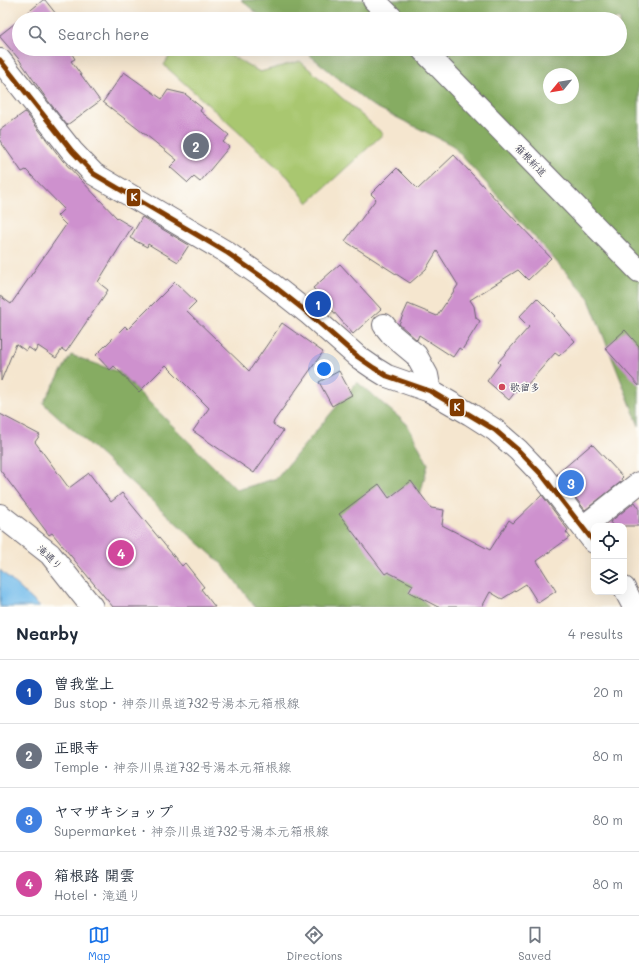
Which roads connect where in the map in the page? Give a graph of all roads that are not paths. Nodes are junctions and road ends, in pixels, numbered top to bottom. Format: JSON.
{"nodes":[{"id":1,"x":374,"y":0,"type":"edge"},
{"id":2,"x":386,"y":12,"type":"edge"},
{"id":3,"x":429,"y":56,"type":"edge"},
{"id":4,"x":0,"y":60,"type":"edge"},
{"id":5,"x":639,"y":271,"type":"edge"},
{"id":6,"x":384,"y":325,"type":"dead end"},
{"id":7,"x":430,"y":391,"type":"junction"},
{"id":8,"x":639,"y":483,"type":"edge"},
{"id":9,"x":0,"y":515,"type":"edge"},
{"id":10,"x":588,"y":535,"type":"edge"},
{"id":11,"x":627,"y":594,"type":"edge"},
{"id":12,"x":92,"y":607,"type":"edge"},
{"id":13,"x":634,"y":607,"type":"edge"}],
"edges":[{"from":1,"to":2,"type":"main road"},
{"from":3,"to":5,"type":"main road","name":"箱根新道"},
{"from":4,"to":7,"type":"main road"},
{"from":6,"to":7,"type":"main road"},
{"from":7,"to":10,"type":"main road"},
{"from":8,"to":10,"type":"main road"},
{"from":9,"to":12,"type":"main road","name":"滝通り"},
{"from":11,"to":13,"type":"main road"}]}
